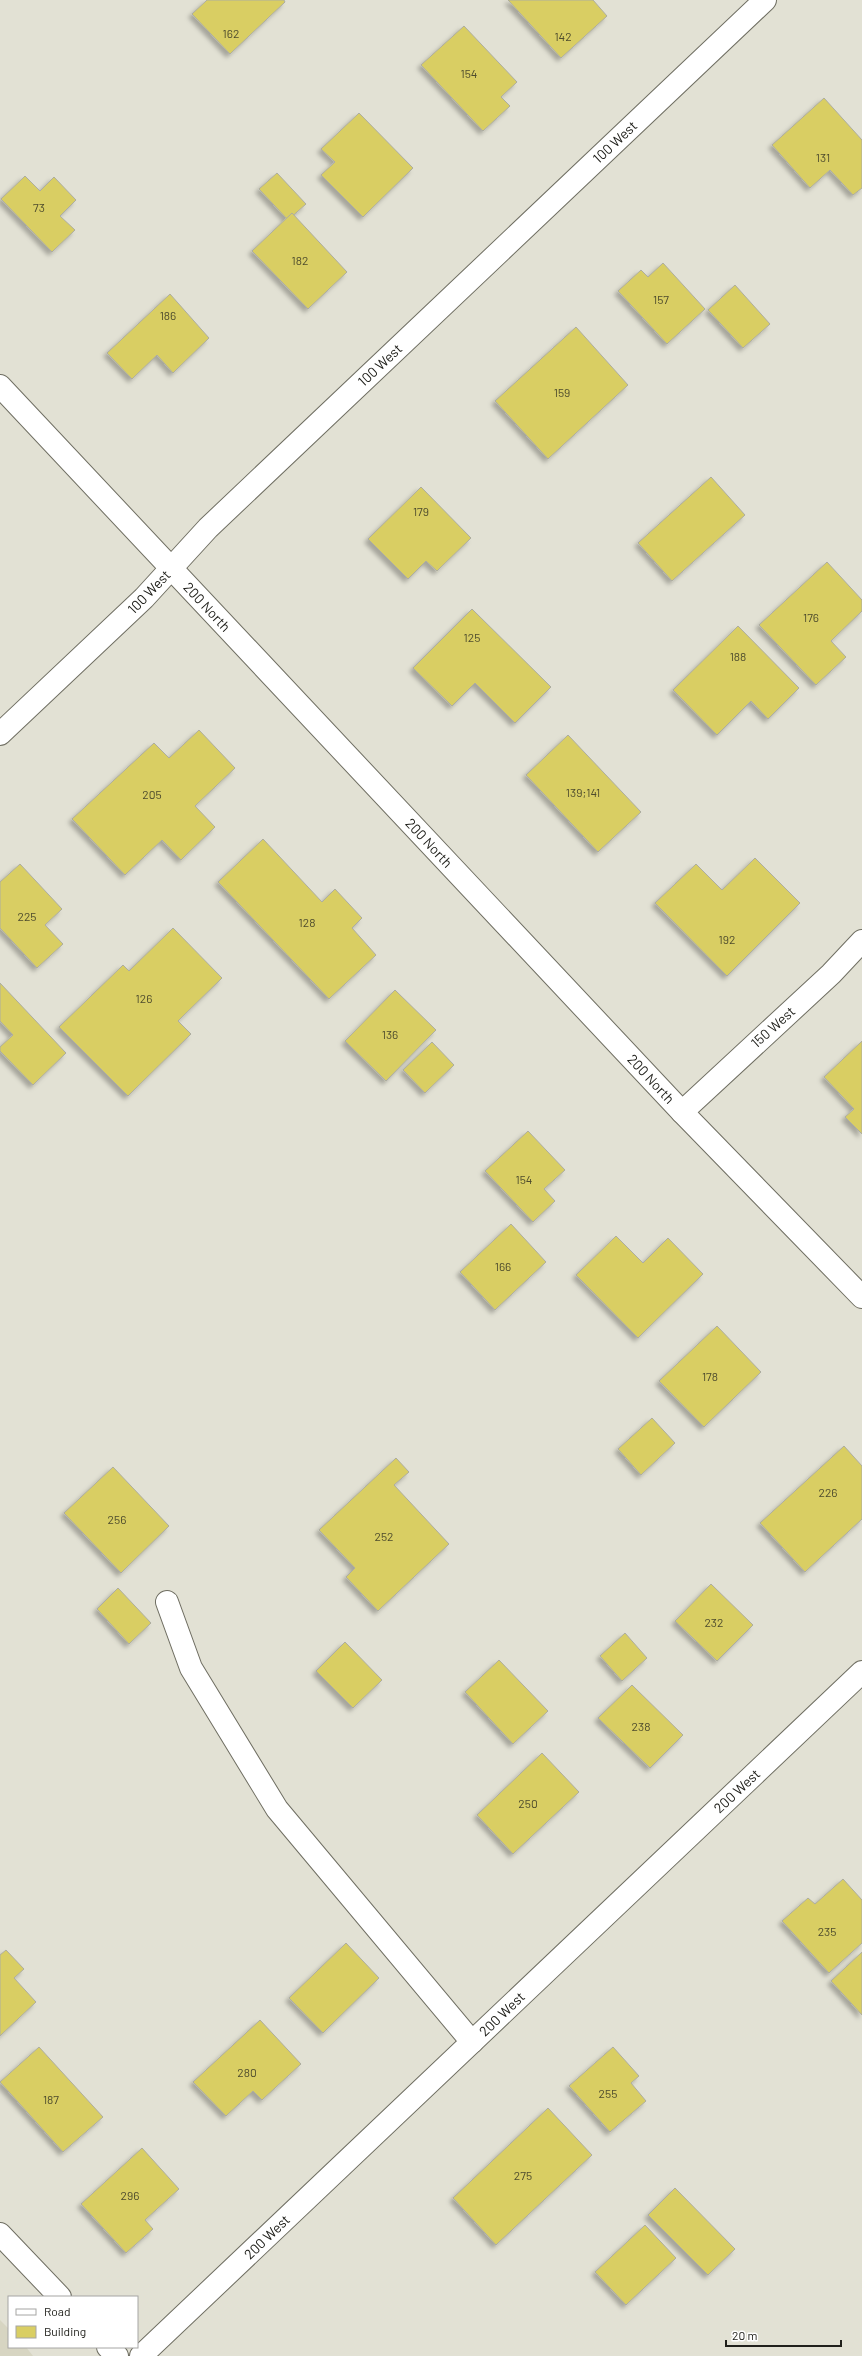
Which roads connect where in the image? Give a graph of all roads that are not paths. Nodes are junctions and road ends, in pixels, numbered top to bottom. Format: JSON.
{"nodes":[{"id":1,"x":765,"y":0,"type":"edge"},
{"id":2,"x":0,"y":386,"type":"edge"},
{"id":3,"x":171,"y":569,"type":"junction"},
{"id":4,"x":0,"y":734,"type":"edge"},
{"id":5,"x":862,"y":941,"type":"edge"},
{"id":6,"x":682,"y":1112,"type":"junction"},
{"id":7,"x":862,"y":1297,"type":"edge"},
{"id":8,"x":167,"y":1602,"type":"dead end"},
{"id":9,"x":862,"y":1672,"type":"edge"},
{"id":10,"x":472,"y":2042,"type":"junction"},
{"id":11,"x":0,"y":2234,"type":"edge"},
{"id":12,"x":59,"y":2296,"type":"edge"},
{"id":13,"x":109,"y":2348,"type":"edge"},
{"id":14,"x":117,"y":2356,"type":"edge"},
{"id":15,"x":141,"y":2356,"type":"edge"}],
"edges":[{"from":1,"to":3,"type":"street","name":"100 West"},
{"from":2,"to":3,"type":"street","name":"200 North"},
{"from":3,"to":4,"type":"street","name":"100 West"},
{"from":3,"to":6,"type":"street","name":"200 North"},
{"from":5,"to":6,"type":"street","name":"150 West"},
{"from":6,"to":7,"type":"street","name":"200 North"},
{"from":8,"to":10,"type":"street"},
{"from":9,"to":10,"type":"street","name":"200 West"},
{"from":10,"to":15,"type":"street","name":"200 West"},
{"from":11,"to":12,"type":"street"},
{"from":13,"to":14,"type":"street"}]}
